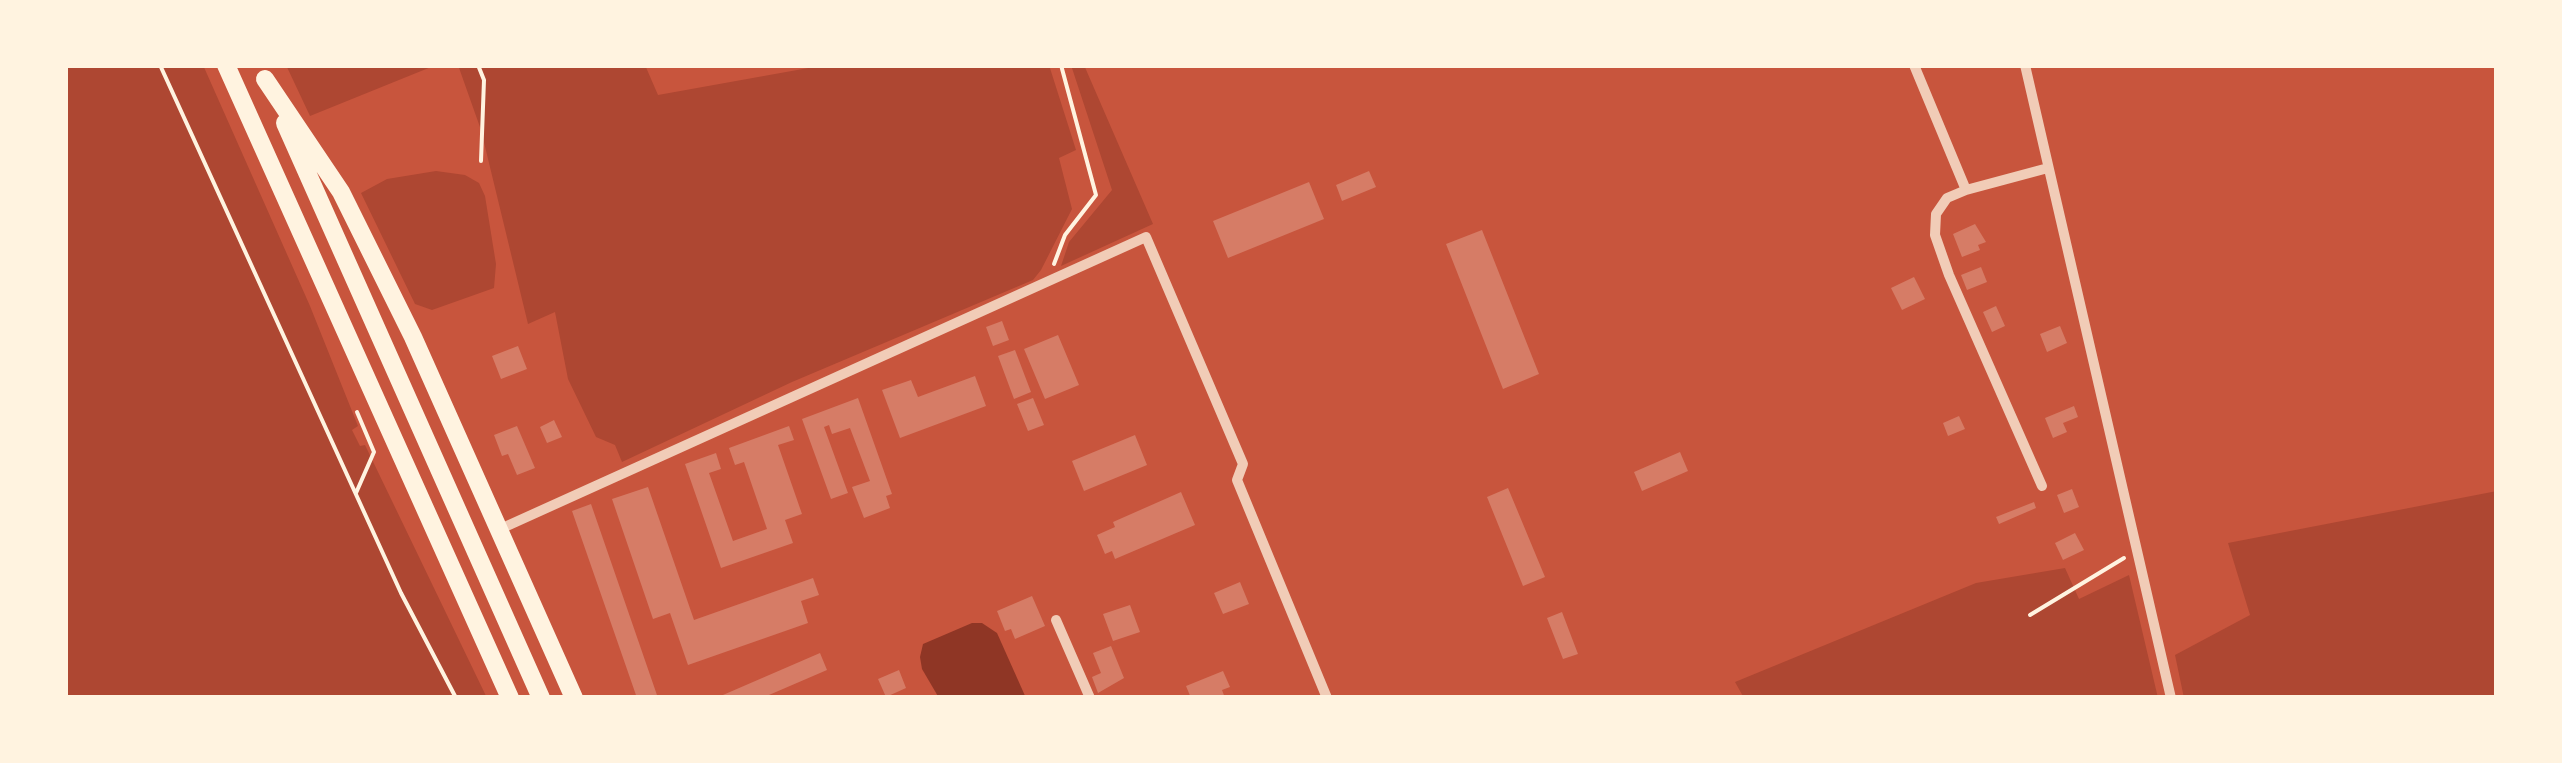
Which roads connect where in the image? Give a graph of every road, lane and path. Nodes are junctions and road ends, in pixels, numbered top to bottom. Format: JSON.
{"nodes":[{"id":1,"x":160,"y":65,"type":"edge"},
{"id":2,"x":226,"y":65,"type":"edge"},
{"id":3,"x":478,"y":65,"type":"edge"},
{"id":4,"x":1061,"y":65,"type":"edge"},
{"id":5,"x":1914,"y":65,"type":"edge"},
{"id":6,"x":2025,"y":65,"type":"edge"},
{"id":7,"x":262,"y":72,"type":"edge"},
{"id":8,"x":481,"y":161,"type":"dead end"},
{"id":9,"x":2048,"y":168,"type":"junction"},
{"id":10,"x":1966,"y":190,"type":"junction"},
{"id":11,"x":1047,"y":282,"type":"junction"},
{"id":12,"x":357,"y":412,"type":"dead end"},
{"id":13,"x":2042,"y":486,"type":"dead end"},
{"id":14,"x":356,"y":494,"type":"junction"},
{"id":15,"x":498,"y":530,"type":"junction"},
{"id":16,"x":2136,"y":550,"type":"junction"},
{"id":17,"x":2030,"y":615,"type":"dead end"},
{"id":18,"x":1056,"y":620,"type":"dead end"},
{"id":19,"x":456,"y":698,"type":"edge"},
{"id":20,"x":510,"y":698,"type":"edge"},
{"id":21,"x":541,"y":698,"type":"edge"},
{"id":22,"x":574,"y":698,"type":"edge"},
{"id":23,"x":1090,"y":698,"type":"edge"},
{"id":24,"x":1327,"y":698,"type":"edge"},
{"id":25,"x":2170,"y":698,"type":"edge"}],
"edges":[{"from":1,"to":14,"type":"path"},
{"from":2,"to":20,"type":"highway"},
{"from":3,"to":8,"type":"path"},
{"from":4,"to":11,"type":"path"},
{"from":5,"to":10,"type":"street"},
{"from":6,"to":9,"type":"street"},
{"from":7,"to":15,"type":"highway"},
{"from":7,"to":21,"type":"highway"},
{"from":9,"to":10,"type":"street"},
{"from":9,"to":16,"type":"street"},
{"from":10,"to":13,"type":"street"},
{"from":11,"to":15,"type":"street"},
{"from":11,"to":24,"type":"street"},
{"from":12,"to":14,"type":"path"},
{"from":14,"to":19,"type":"path"},
{"from":15,"to":22,"type":"highway"},
{"from":16,"to":17,"type":"path"},
{"from":16,"to":25,"type":"street"},
{"from":18,"to":23,"type":"street"}]}
